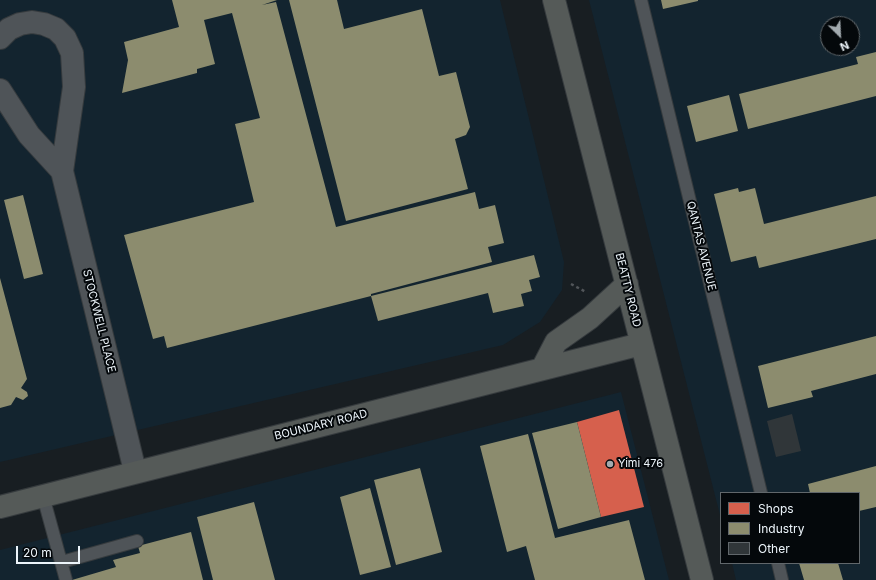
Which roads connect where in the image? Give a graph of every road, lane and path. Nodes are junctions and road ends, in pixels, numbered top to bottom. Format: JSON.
{"nodes":[{"id":1,"x":554,"y":0,"type":"edge"},
{"id":2,"x":641,"y":0,"type":"edge"},
{"id":3,"x":0,"y":38,"type":"edge"},
{"id":4,"x":0,"y":90,"type":"edge"},
{"id":5,"x":62,"y":171,"type":"junction"},
{"id":6,"x":571,"y":284,"type":"dead end"},
{"id":7,"x":627,"y":284,"type":"junction"},
{"id":8,"x":590,"y":294,"type":"dead end"},
{"id":9,"x":641,"y":344,"type":"junction"},
{"id":10,"x":542,"y":370,"type":"junction"},
{"id":11,"x":135,"y":471,"type":"junction"},
{"id":12,"x":761,"y":492,"type":"edge"},
{"id":13,"x":43,"y":496,"type":"junction"},
{"id":14,"x":0,"y":507,"type":"edge"},
{"id":15,"x":137,"y":541,"type":"dead end"},
{"id":16,"x":62,"y":562,"type":"junction"},
{"id":17,"x":778,"y":564,"type":"edge"},
{"id":18,"x":66,"y":580,"type":"edge"},
{"id":19,"x":702,"y":580,"type":"edge"},
{"id":20,"x":782,"y":580,"type":"edge"}],
"edges":[{"from":1,"to":7,"type":"main road","name":"BEATTY ROAD"},
{"from":2,"to":12,"type":"lane","name":"QANTAS AVENUE"},
{"from":3,"to":5,"type":"street","name":"STOCKWELL PLACE"},
{"from":4,"to":5,"type":"street","name":"STOCKWELL PLACE"},
{"from":5,"to":11,"type":"street","name":"STOCKWELL PLACE"},
{"from":6,"to":8,"type":"path"},
{"from":7,"to":9,"type":"main road","name":"BEATTY ROAD"},
{"from":7,"to":10,"type":"main road"},
{"from":9,"to":10,"type":"main road","name":"BOUNDARY ROAD"},
{"from":9,"to":19,"type":"main road","name":"BEATTY ROAD"},
{"from":10,"to":11,"type":"main road","name":"BOUNDARY ROAD"},
{"from":11,"to":13,"type":"main road","name":"BOUNDARY ROAD"},
{"from":13,"to":14,"type":"main road","name":"BOUNDARY ROAD"},
{"from":13,"to":16,"type":"lane"},
{"from":15,"to":16,"type":"lane"},
{"from":16,"to":18,"type":"lane"},
{"from":17,"to":20,"type":"lane"}]}
